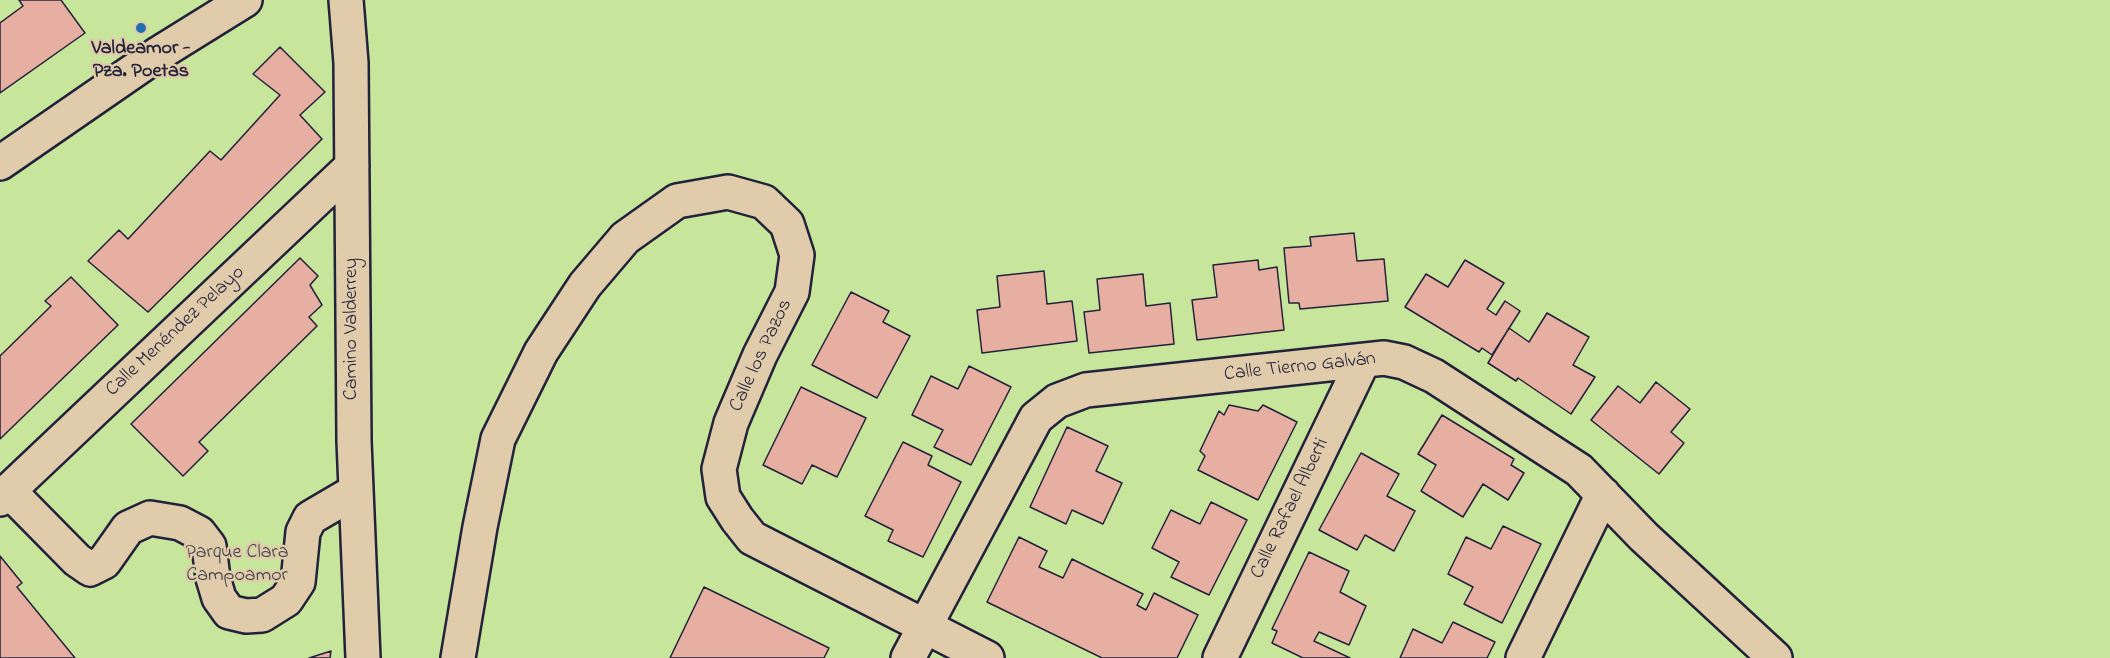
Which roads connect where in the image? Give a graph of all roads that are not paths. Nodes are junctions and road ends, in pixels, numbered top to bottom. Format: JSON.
{"nodes":[{"id":1,"x":245,"y":0,"type":"edge"},
{"id":2,"x":346,"y":0,"type":"edge"},
{"id":3,"x":0,"y":163,"type":"edge"},
{"id":4,"x":352,"y":166,"type":"junction"},
{"id":5,"x":1363,"y":361,"type":"junction"},
{"id":6,"x":356,"y":490,"type":"junction"},
{"id":7,"x":1603,"y":494,"type":"junction"},
{"id":8,"x":4,"y":495,"type":"edge"},
{"id":9,"x":926,"y":627,"type":"junction"},
{"id":10,"x":363,"y":658,"type":"edge"},
{"id":11,"x":458,"y":658,"type":"edge"},
{"id":12,"x":908,"y":658,"type":"edge"},
{"id":13,"x":987,"y":658,"type":"edge"},
{"id":14,"x":1220,"y":658,"type":"edge"},
{"id":15,"x":1523,"y":658,"type":"edge"},
{"id":16,"x":1774,"y":658,"type":"edge"}],
"edges":[{"from":1,"to":3,"type":"street"},
{"from":2,"to":4,"type":"street","name":"Camino Valderrey"},
{"from":4,"to":6,"type":"street","name":"Camino Valderrey"},
{"from":4,"to":8,"type":"street","name":"Calle Menéndez Pelayo"},
{"from":5,"to":7,"type":"street","name":"Calle Tierno Galván"},
{"from":5,"to":9,"type":"street","name":"Calle Tierno Galván"},
{"from":5,"to":14,"type":"street","name":"Calle Rafael Alberti"},
{"from":6,"to":8,"type":"street"},
{"from":6,"to":10,"type":"street","name":"Camino Valderrey"},
{"from":7,"to":15,"type":"street"},
{"from":7,"to":16,"type":"street","name":"Calle Tierno Galván"},
{"from":9,"to":11,"type":"street","name":"Calle los Pazos"},
{"from":9,"to":12,"type":"street","name":"Calle Tierno Galván"},
{"from":9,"to":13,"type":"street","name":"Calle los Pazos"}]}
